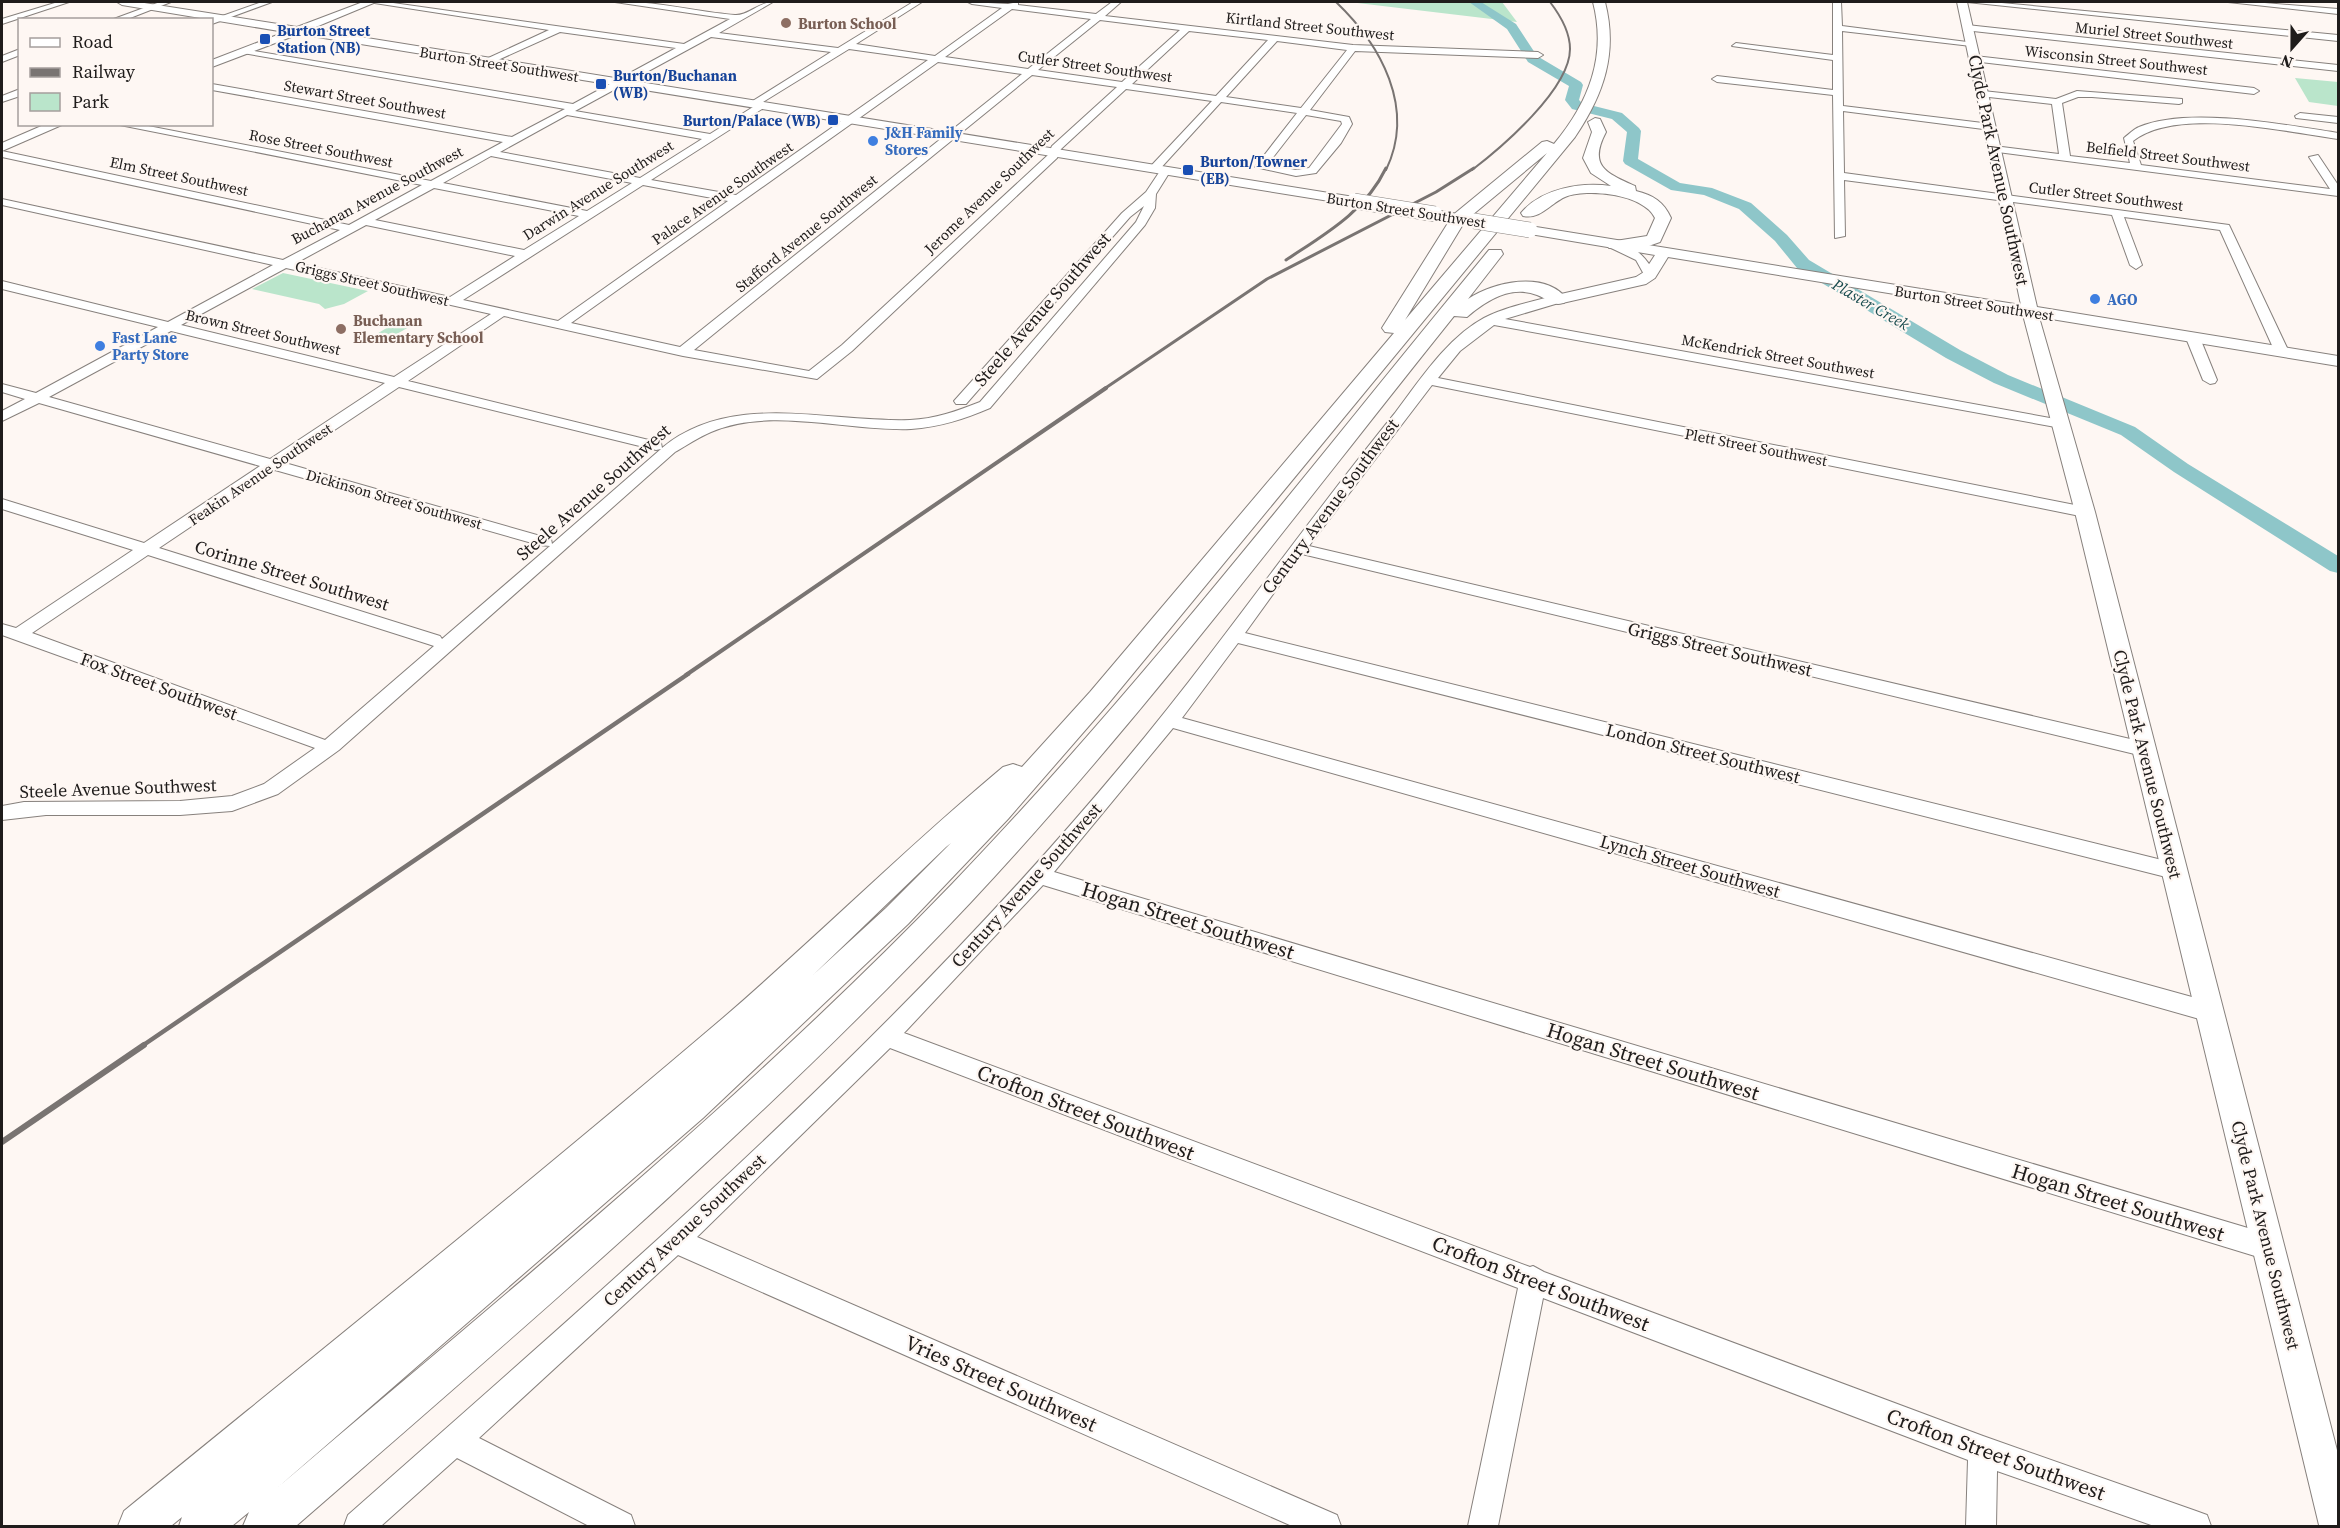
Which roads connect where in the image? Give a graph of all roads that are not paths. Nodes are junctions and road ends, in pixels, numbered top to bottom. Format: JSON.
{"nodes":[{"id":1,"x":65,"y":2,"type":"edge"},
{"id":2,"x":122,"y":2,"type":"edge"},
{"id":3,"x":167,"y":2,"type":"edge"},
{"id":4,"x":268,"y":2,"type":"edge"},
{"id":5,"x":372,"y":2,"type":"edge"},
{"id":6,"x":619,"y":2,"type":"edge"},
{"id":7,"x":769,"y":2,"type":"edge"},
{"id":8,"x":918,"y":2,"type":"edge"},
{"id":9,"x":972,"y":2,"type":"edge"},
{"id":10,"x":1117,"y":2,"type":"edge"},
{"id":11,"x":1599,"y":2,"type":"edge"},
{"id":12,"x":1837,"y":2,"type":"edge"},
{"id":13,"x":1962,"y":2,"type":"edge"},
{"id":14,"x":1971,"y":2,"type":"edge"},
{"id":15,"x":2232,"y":2,"type":"edge"},
{"id":16,"x":1014,"y":4,"type":"edge"},
{"id":17,"x":153,"y":6,"type":"junction"},
{"id":18,"x":2338,"y":12,"type":"edge"},
{"id":19,"x":120,"y":18,"type":"edge"},
{"id":20,"x":223,"y":18,"type":"junction"},
{"id":21,"x":738,"y":18,"type":"junction"},
{"id":22,"x":1098,"y":18,"type":"junction"},
{"id":23,"x":2,"y":22,"type":"edge"},
{"id":24,"x":213,"y":22,"type":"edge"},
{"id":25,"x":1188,"y":27,"type":"junction"},
{"id":26,"x":1837,"y":28,"type":"junction"},
{"id":27,"x":1967,"y":28,"type":"junction"},
{"id":28,"x":558,"y":29,"type":"junction"},
{"id":29,"x":295,"y":31,"type":"junction"},
{"id":30,"x":709,"y":34,"type":"junction"},
{"id":31,"x":1276,"y":37,"type":"junction"},
{"id":32,"x":2338,"y":39,"type":"edge"},
{"id":33,"x":1971,"y":43,"type":"junction"},
{"id":34,"x":1736,"y":46,"type":"dead end"},
{"id":35,"x":685,"y":47,"type":"junction"},
{"id":36,"x":844,"y":48,"type":"junction"},
{"id":37,"x":1353,"y":48,"type":"junction"},
{"id":38,"x":242,"y":52,"type":"junction"},
{"id":39,"x":18,"y":53,"type":"edge"},
{"id":40,"x":1538,"y":55,"type":"dead end"},
{"id":41,"x":2,"y":58,"type":"edge"},
{"id":42,"x":1837,"y":58,"type":"junction"},
{"id":43,"x":937,"y":59,"type":"junction"},
{"id":44,"x":1975,"y":60,"type":"junction"},
{"id":45,"x":487,"y":62,"type":"junction"},
{"id":46,"x":213,"y":64,"type":"edge"},
{"id":47,"x":1617,"y":65,"type":"dead end"},
{"id":48,"x":2338,"y":68,"type":"edge"},
{"id":49,"x":1030,"y":72,"type":"junction"},
{"id":50,"x":1614,"y":79,"type":"dead end"},
{"id":51,"x":1717,"y":79,"type":"dead end"},
{"id":52,"x":618,"y":82,"type":"junction"},
{"id":53,"x":1124,"y":86,"type":"junction"},
{"id":54,"x":213,"y":87,"type":"edge"},
{"id":55,"x":2254,"y":91,"type":"dead end"},
{"id":56,"x":18,"y":93,"type":"edge"},
{"id":57,"x":1837,"y":93,"type":"junction"},
{"id":58,"x":1983,"y":94,"type":"junction"},
{"id":59,"x":2,"y":99,"type":"edge"},
{"id":60,"x":1217,"y":99,"type":"junction"},
{"id":61,"x":2179,"y":101,"type":"dead end"},
{"id":62,"x":2057,"y":102,"type":"junction"},
{"id":63,"x":758,"y":105,"type":"junction"},
{"id":64,"x":1839,"y":108,"type":"junction"},
{"id":65,"x":569,"y":110,"type":"junction"},
{"id":66,"x":1302,"y":111,"type":"junction"},
{"id":67,"x":1590,"y":116,"type":"junction"},
{"id":68,"x":850,"y":119,"type":"junction"},
{"id":69,"x":2338,"y":120,"type":"edge"},
{"id":70,"x":53,"y":126,"type":"edge"},
{"id":71,"x":130,"y":126,"type":"edge"},
{"id":72,"x":1991,"y":127,"type":"junction"},
{"id":73,"x":2298,"y":131,"type":"junction"},
{"id":74,"x":950,"y":135,"type":"junction"},
{"id":75,"x":711,"y":136,"type":"junction"},
{"id":76,"x":2338,"y":136,"type":"edge"},
{"id":77,"x":512,"y":140,"type":"junction"},
{"id":78,"x":2,"y":147,"type":"edge"},
{"id":79,"x":1994,"y":148,"type":"junction"},
{"id":80,"x":1054,"y":152,"type":"junction"},
{"id":81,"x":490,"y":153,"type":"junction"},
{"id":82,"x":2,"y":154,"type":"edge"},
{"id":83,"x":1572,"y":156,"type":"dead end"},
{"id":84,"x":2314,"y":157,"type":"dead end"},
{"id":85,"x":2065,"y":158,"type":"junction"},
{"id":86,"x":2136,"y":167,"type":"junction"},
{"id":87,"x":1160,"y":170,"type":"junction"},
{"id":88,"x":1557,"y":175,"type":"dead end"},
{"id":89,"x":1840,"y":176,"type":"junction"},
{"id":90,"x":640,"y":182,"type":"junction"},
{"id":91,"x":432,"y":184,"type":"junction"},
{"id":92,"x":2338,"y":193,"type":"edge"},
{"id":93,"x":1150,"y":194,"type":"junction"},
{"id":94,"x":738,"y":200,"type":"junction"},
{"id":95,"x":2007,"y":200,"type":"junction"},
{"id":96,"x":2,"y":202,"type":"edge"},
{"id":97,"x":2116,"y":211,"type":"junction"},
{"id":98,"x":587,"y":214,"type":"junction"},
{"id":99,"x":1467,"y":220,"type":"junction"},
{"id":100,"x":363,"y":221,"type":"junction"},
{"id":101,"x":1530,"y":221,"type":"junction"},
{"id":102,"x":349,"y":228,"type":"junction"},
{"id":103,"x":1839,"y":236,"type":"dead end"},
{"id":104,"x":1615,"y":245,"type":"junction"},
{"id":105,"x":1664,"y":253,"type":"junction"},
{"id":106,"x":525,"y":254,"type":"junction"},
{"id":107,"x":285,"y":263,"type":"junction"},
{"id":108,"x":2136,"y":265,"type":"dead end"},
{"id":109,"x":1650,"y":274,"type":"junction"},
{"id":110,"x":2,"y":285,"type":"edge"},
{"id":111,"x":1558,"y":299,"type":"junction"},
{"id":112,"x":452,"y":301,"type":"junction"},
{"id":113,"x":502,"y":312,"type":"junction"},
{"id":114,"x":2030,"y":312,"type":"junction"},
{"id":115,"x":1489,"y":320,"type":"junction"},
{"id":116,"x":560,"y":325,"type":"junction"},
{"id":117,"x":168,"y":326,"type":"junction"},
{"id":118,"x":2193,"y":338,"type":"junction"},
{"id":119,"x":683,"y":352,"type":"junction"},
{"id":120,"x":2282,"y":352,"type":"junction"},
{"id":121,"x":2338,"y":361,"type":"edge"},
{"id":122,"x":1406,"y":362,"type":"junction"},
{"id":123,"x":812,"y":376,"type":"joint"},
{"id":124,"x":1428,"y":380,"type":"junction"},
{"id":125,"x":2210,"y":380,"type":"dead end"},
{"id":126,"x":398,"y":381,"type":"junction"},
{"id":127,"x":2,"y":388,"type":"edge"},
{"id":128,"x":37,"y":398,"type":"junction"},
{"id":129,"x":961,"y":401,"type":"dead end"},
{"id":130,"x":2058,"y":412,"type":"junction"},
{"id":131,"x":2,"y":417,"type":"edge"},
{"id":132,"x":1320,"y":436,"type":"junction"},
{"id":133,"x":656,"y":446,"type":"dead end"},
{"id":134,"x":273,"y":465,"type":"junction"},
{"id":135,"x":2,"y":504,"type":"edge"},
{"id":136,"x":2085,"y":512,"type":"junction"},
{"id":137,"x":545,"y":542,"type":"dead end"},
{"id":138,"x":1297,"y":548,"type":"junction"},
{"id":139,"x":147,"y":551,"type":"junction"},
{"id":140,"x":9,"y":632,"type":"edge"},
{"id":141,"x":1233,"y":636,"type":"junction"},
{"id":142,"x":434,"y":640,"type":"dead end"},
{"id":143,"x":1099,"y":698,"type":"junction"},
{"id":144,"x":1170,"y":721,"type":"junction"},
{"id":145,"x":317,"y":742,"type":"dead end"},
{"id":146,"x":2143,"y":749,"type":"junction"},
{"id":147,"x":2,"y":813,"type":"edge"},
{"id":148,"x":2174,"y":871,"type":"junction"},
{"id":149,"x":1038,"y":875,"type":"junction"},
{"id":150,"x":2210,"y":1012,"type":"junction"},
{"id":151,"x":887,"y":1037,"type":"junction"},
{"id":152,"x":675,"y":1240,"type":"junction"},
{"id":153,"x":2268,"y":1247,"type":"junction"},
{"id":154,"x":1533,"y":1279,"type":"junction"},
{"id":155,"x":454,"y":1441,"type":"junction"},
{"id":156,"x":1983,"y":1451,"type":"junction"},
{"id":157,"x":2338,"y":1525,"type":"edge"},
{"id":158,"x":139,"y":1527,"type":"edge"},
{"id":159,"x":200,"y":1527,"type":"edge"},
{"id":160,"x":264,"y":1527,"type":"edge"},
{"id":161,"x":359,"y":1527,"type":"edge"},
{"id":162,"x":620,"y":1527,"type":"edge"},
{"id":163,"x":1326,"y":1527,"type":"edge"},
{"id":164,"x":1483,"y":1527,"type":"edge"},
{"id":165,"x":1981,"y":1527,"type":"edge"},
{"id":166,"x":2196,"y":1527,"type":"edge"}],
"edges":[{"from":1,"to":23,"type":"street"},
{"from":2,"to":17,"type":"main road","name":"Burton Street Southwest"},
{"from":3,"to":17,"type":"street"},
{"from":4,"to":20,"type":"street"},
{"from":5,"to":28,"type":"street"},
{"from":5,"to":29,"type":"main road"},
{"from":6,"to":21,"type":"street"},
{"from":7,"to":21,"type":"street","name":"Buchanan Avenue Southwest"},
{"from":8,"to":36,"type":"street","name":"Darwin Avenue Southwest"},
{"from":9,"to":16,"type":"street","name":"Kirtland Street Southwest"},
{"from":10,"to":22,"type":"street","name":"Stafford Avenue Southwest"},
{"from":11,"to":67,"type":"highway"},
{"from":12,"to":26,"type":"street"},
{"from":13,"to":27,"type":"main road","name":"Clyde Park Avenue Southwest"},
{"from":14,"to":32,"type":"street"},
{"from":15,"to":18,"type":"street"},
{"from":16,"to":22,"type":"street","name":"Kirtland Street Southwest"},
{"from":16,"to":43,"type":"street","name":"Palace Avenue Southwest"},
{"from":17,"to":19,"type":"street"},
{"from":17,"to":20,"type":"main road","name":"Burton Street Southwest"},
{"from":20,"to":24,"type":"street"},
{"from":20,"to":29,"type":"main road","name":"Burton Street Southwest"},
{"from":21,"to":30,"type":"street","name":"Buchanan Avenue Southwest"},
{"from":22,"to":25,"type":"street","name":"Kirtland Street Southwest"},
{"from":22,"to":49,"type":"street","name":"Stafford Avenue Southwest"},
{"from":25,"to":31,"type":"street","name":"Kirtland Street Southwest"},
{"from":25,"to":53,"type":"street","name":"Jerome Avenue Southwest"},
{"from":26,"to":33,"type":"street"},
{"from":26,"to":42,"type":"street"},
{"from":27,"to":33,"type":"main road","name":"Clyde Park Avenue Southwest"},
{"from":27,"to":48,"type":"street","name":"Muriel Street Southwest"},
{"from":28,"to":35,"type":"street"},
{"from":28,"to":45,"type":"street"},
{"from":29,"to":38,"type":"main road"},
{"from":29,"to":45,"type":"main road","name":"Burton Street Southwest"},
{"from":30,"to":35,"type":"street","name":"Buchanan Avenue Southwest"},
{"from":30,"to":36,"type":"street","name":"Cutler Street Southwest"},
{"from":31,"to":37,"type":"street","name":"Kirtland Street Southwest"},
{"from":31,"to":60,"type":"street","name":"Steele Avenue Southwest"},
{"from":33,"to":44,"type":"main road","name":"Clyde Park Avenue Southwest"},
{"from":34,"to":42,"type":"street"},
{"from":35,"to":52,"type":"street","name":"Buchanan Avenue Southwest"},
{"from":36,"to":43,"type":"street","name":"Cutler Street Southwest"},
{"from":36,"to":63,"type":"street","name":"Darwin Avenue Southwest"},
{"from":37,"to":40,"type":"street","name":"Kirtland Street Southwest"},
{"from":37,"to":66,"type":"street"},
{"from":38,"to":46,"type":"main road"},
{"from":38,"to":65,"type":"street"},
{"from":39,"to":41,"type":"street"},
{"from":42,"to":57,"type":"street"},
{"from":43,"to":49,"type":"street","name":"Cutler Street Southwest"},
{"from":43,"to":68,"type":"street","name":"Palace Avenue Southwest"},
{"from":44,"to":55,"type":"street","name":"Wisconsin Street Southwest"},
{"from":44,"to":58,"type":"main road","name":"Clyde Park Avenue Southwest"},
{"from":45,"to":52,"type":"main road","name":"Burton Street Southwest"},
{"from":47,"to":50,"type":"highway"},
{"from":49,"to":53,"type":"street","name":"Cutler Street Southwest"},
{"from":49,"to":74,"type":"street","name":"Stafford Avenue Southwest"},
{"from":51,"to":57,"type":"street"},
{"from":52,"to":63,"type":"main road","name":"Burton Street Southwest"},
{"from":52,"to":65,"type":"street","name":"Buchanan Avenue Southwest"},
{"from":53,"to":60,"type":"street","name":"Cutler Street Southwest"},
{"from":53,"to":80,"type":"street","name":"Jerome Avenue Southwest"},
{"from":54,"to":77,"type":"street","name":"Stewart Street Southwest"},
{"from":56,"to":59,"type":"street"},
{"from":57,"to":64,"type":"street"},
{"from":58,"to":62,"type":"street"},
{"from":58,"to":72,"type":"main road","name":"Clyde Park Avenue Southwest"},
{"from":60,"to":66,"type":"street","name":"Cutler Street Southwest"},
{"from":60,"to":87,"type":"street","name":"Steele Avenue Southwest"},
{"from":61,"to":62,"type":"street"},
{"from":62,"to":85,"type":"street"},
{"from":63,"to":68,"type":"main road","name":"Burton Street Southwest"},
{"from":63,"to":75,"type":"street","name":"Darwin Avenue Southwest"},
{"from":64,"to":72,"type":"street"},
{"from":64,"to":89,"type":"street"},
{"from":65,"to":75,"type":"street"},
{"from":65,"to":77,"type":"street","name":"Buchanan Avenue Southwest"},
{"from":66,"to":66,"type":"street","name":"Cutler Street Southwest"},
{"from":67,"to":83,"type":"highway"},
{"from":67,"to":99,"type":"highway"},
{"from":67,"to":105,"type":"highway"},
{"from":67,"to":132,"type":"highway"},
{"from":68,"to":74,"type":"main road","name":"Burton Street Southwest"},
{"from":68,"to":94,"type":"street","name":"Palace Avenue Southwest"},
{"from":69,"to":73,"type":"street"},
{"from":70,"to":78,"type":"main road"},
{"from":71,"to":91,"type":"street","name":"Rose Street Southwest"},
{"from":72,"to":79,"type":"main road","name":"Clyde Park Avenue Southwest"},
{"from":73,"to":76,"type":"street"},
{"from":73,"to":86,"type":"street"},
{"from":74,"to":80,"type":"main road","name":"Burton Street Southwest"},
{"from":74,"to":119,"type":"street","name":"Stafford Avenue Southwest"},
{"from":75,"to":90,"type":"street","name":"Darwin Avenue Southwest"},
{"from":77,"to":81,"type":"street","name":"Buchanan Avenue Southwest"},
{"from":79,"to":85,"type":"street","name":"Belfield Street Southwest"},
{"from":79,"to":95,"type":"main road","name":"Clyde Park Avenue Southwest"},
{"from":80,"to":87,"type":"main road","name":"Burton Street Southwest"},
{"from":80,"to":123,"type":"street","name":"Jerome Avenue Southwest"},
{"from":81,"to":90,"type":"street"},
{"from":81,"to":91,"type":"street","name":"Buchanan Avenue Southwest"},
{"from":82,"to":102,"type":"street","name":"Elm Street Southwest"},
{"from":84,"to":92,"type":"street"},
{"from":85,"to":86,"type":"street","name":"Belfield Street Southwest"},
{"from":86,"to":92,"type":"street","name":"Belfield Street Southwest"},
{"from":87,"to":93,"type":"street","name":"Steele Avenue Southwest"},
{"from":87,"to":99,"type":"main road","name":"Burton Street Southwest","bridge":true},
{"from":88,"to":101,"type":"highway"},
{"from":89,"to":95,"type":"street","name":"Cutler Street Southwest"},
{"from":89,"to":103,"type":"street"},
{"from":90,"to":94,"type":"street"},
{"from":90,"to":98,"type":"street","name":"Darwin Avenue Southwest"},
{"from":91,"to":98,"type":"street","name":"Rose Street Southwest"},
{"from":91,"to":100,"type":"street","name":"Buchanan Avenue Southwest"},
{"from":93,"to":129,"type":"street"},
{"from":93,"to":147,"type":"street","name":"Steele Avenue Southwest"},
{"from":94,"to":116,"type":"street","name":"Palace Avenue Southwest"},
{"from":95,"to":97,"type":"street","name":"Cutler Street Southwest"},
{"from":95,"to":114,"type":"main road","name":"Clyde Park Avenue Southwest"},
{"from":96,"to":107,"type":"street","name":"Griggs Street Southwest"},
{"from":97,"to":108,"type":"street"},
{"from":97,"to":120,"type":"street","name":"Cutler Street Southwest"},
{"from":98,"to":106,"type":"street","name":"Darwin Avenue Southwest"},
{"from":99,"to":101,"type":"main road","name":"Burton Street Southwest","bridge":true},
{"from":99,"to":132,"type":"highway"},
{"from":100,"to":102,"type":"street","name":"Buchanan Avenue Southwest"},
{"from":100,"to":106,"type":"street"},
{"from":101,"to":104,"type":"main road","name":"Burton Street Southwest"},
{"from":101,"to":104,"type":"highway"},
{"from":101,"to":122,"type":"highway"},
{"from":102,"to":107,"type":"street","name":"Buchanan Avenue Southwest"},
{"from":104,"to":105,"type":"main road","name":"Burton Street Southwest"},
{"from":104,"to":109,"type":"street"},
{"from":105,"to":109,"type":"main road"},
{"from":105,"to":114,"type":"main road","name":"Burton Street Southwest"},
{"from":106,"to":112,"type":"street","name":"Darwin Avenue Southwest"},
{"from":107,"to":112,"type":"street","name":"Griggs Street Southwest"},
{"from":107,"to":117,"type":"street","name":"Buchanan Avenue Southwest"},
{"from":109,"to":111,"type":"main road","name":"Century Avenue Southwest"},
{"from":110,"to":117,"type":"street","name":"Brown Street Southwest"},
{"from":111,"to":115,"type":"street","name":"Century Avenue Southwest"},
{"from":111,"to":122,"type":"highway"},
{"from":112,"to":113,"type":"street","name":"Griggs Street Southwest"},
{"from":113,"to":116,"type":"street","name":"Griggs Street Southwest"},
{"from":113,"to":126,"type":"street","name":"Feakin Avenue Southwest"},
{"from":114,"to":118,"type":"main road","name":"Burton Street Southwest"},
{"from":114,"to":130,"type":"main road","name":"Clyde Park Avenue Southwest"},
{"from":115,"to":124,"type":"street","name":"Century Avenue Southwest"},
{"from":115,"to":130,"type":"street","name":"McKendrick Street Southwest"},
{"from":116,"to":119,"type":"street","name":"Griggs Street Southwest"},
{"from":117,"to":126,"type":"street","name":"Brown Street Southwest"},
{"from":117,"to":128,"type":"street","name":"Buchanan Avenue Southwest"},
{"from":118,"to":120,"type":"main road","name":"Burton Street Southwest"},
{"from":118,"to":125,"type":"street"},
{"from":119,"to":123,"type":"street","name":"Griggs Street Southwest"},
{"from":120,"to":121,"type":"main road","name":"Burton Street Southwest"},
{"from":122,"to":160,"type":"highway"},
{"from":124,"to":136,"type":"street","name":"Plett Street Southwest"},
{"from":124,"to":138,"type":"street","name":"Century Avenue Southwest"},
{"from":126,"to":133,"type":"street","name":"Brown Street Southwest"},
{"from":126,"to":134,"type":"street","name":"Feakin Avenue Southwest"},
{"from":127,"to":128,"type":"street","name":"Dickinson Street Southwest"},
{"from":128,"to":131,"type":"street","name":"Buchanan Avenue Southwest"},
{"from":128,"to":134,"type":"street","name":"Dickinson Street Southwest"},
{"from":130,"to":136,"type":"main road","name":"Clyde Park Avenue Southwest"},
{"from":132,"to":143,"type":"highway"},
{"from":134,"to":137,"type":"street","name":"Dickinson Street Southwest"},
{"from":134,"to":139,"type":"street","name":"Feakin Avenue Southwest"},
{"from":135,"to":139,"type":"street","name":"Corinne Street Southwest"},
{"from":136,"to":146,"type":"main road","name":"Clyde Park Avenue Southwest"},
{"from":138,"to":141,"type":"street","name":"Century Avenue Southwest"},
{"from":138,"to":146,"type":"street","name":"Griggs Street Southwest"},
{"from":139,"to":140,"type":"street","name":"Feakin Avenue Southwest"},
{"from":139,"to":142,"type":"street","name":"Corinne Street Southwest"},
{"from":140,"to":145,"type":"street","name":"Fox Street Southwest"},
{"from":141,"to":144,"type":"street","name":"Century Avenue Southwest"},
{"from":141,"to":148,"type":"street","name":"London Street Southwest"},
{"from":143,"to":158,"type":"highway"},
{"from":143,"to":159,"type":"highway"},
{"from":144,"to":149,"type":"street","name":"Century Avenue Southwest"},
{"from":144,"to":150,"type":"street","name":"Lynch Street Southwest"},
{"from":146,"to":148,"type":"main road","name":"Clyde Park Avenue Southwest"},
{"from":148,"to":150,"type":"main road","name":"Clyde Park Avenue Southwest"},
{"from":149,"to":151,"type":"street","name":"Century Avenue Southwest"},
{"from":149,"to":153,"type":"street","name":"Hogan Street Southwest"},
{"from":150,"to":153,"type":"main road","name":"Clyde Park Avenue Southwest"},
{"from":151,"to":152,"type":"street","name":"Century Avenue Southwest"},
{"from":151,"to":154,"type":"street","name":"Crofton Street Southwest"},
{"from":152,"to":155,"type":"street","name":"Century Avenue Southwest"},
{"from":152,"to":163,"type":"street","name":"Vries Street Southwest"},
{"from":153,"to":157,"type":"main road","name":"Clyde Park Avenue Southwest"},
{"from":154,"to":156,"type":"street","name":"Crofton Street Southwest"},
{"from":154,"to":164,"type":"street"},
{"from":155,"to":161,"type":"street","name":"Century Avenue Southwest"},
{"from":155,"to":162,"type":"street"},
{"from":156,"to":165,"type":"street"},
{"from":156,"to":166,"type":"street","name":"Crofton Street Southwest"}]}
